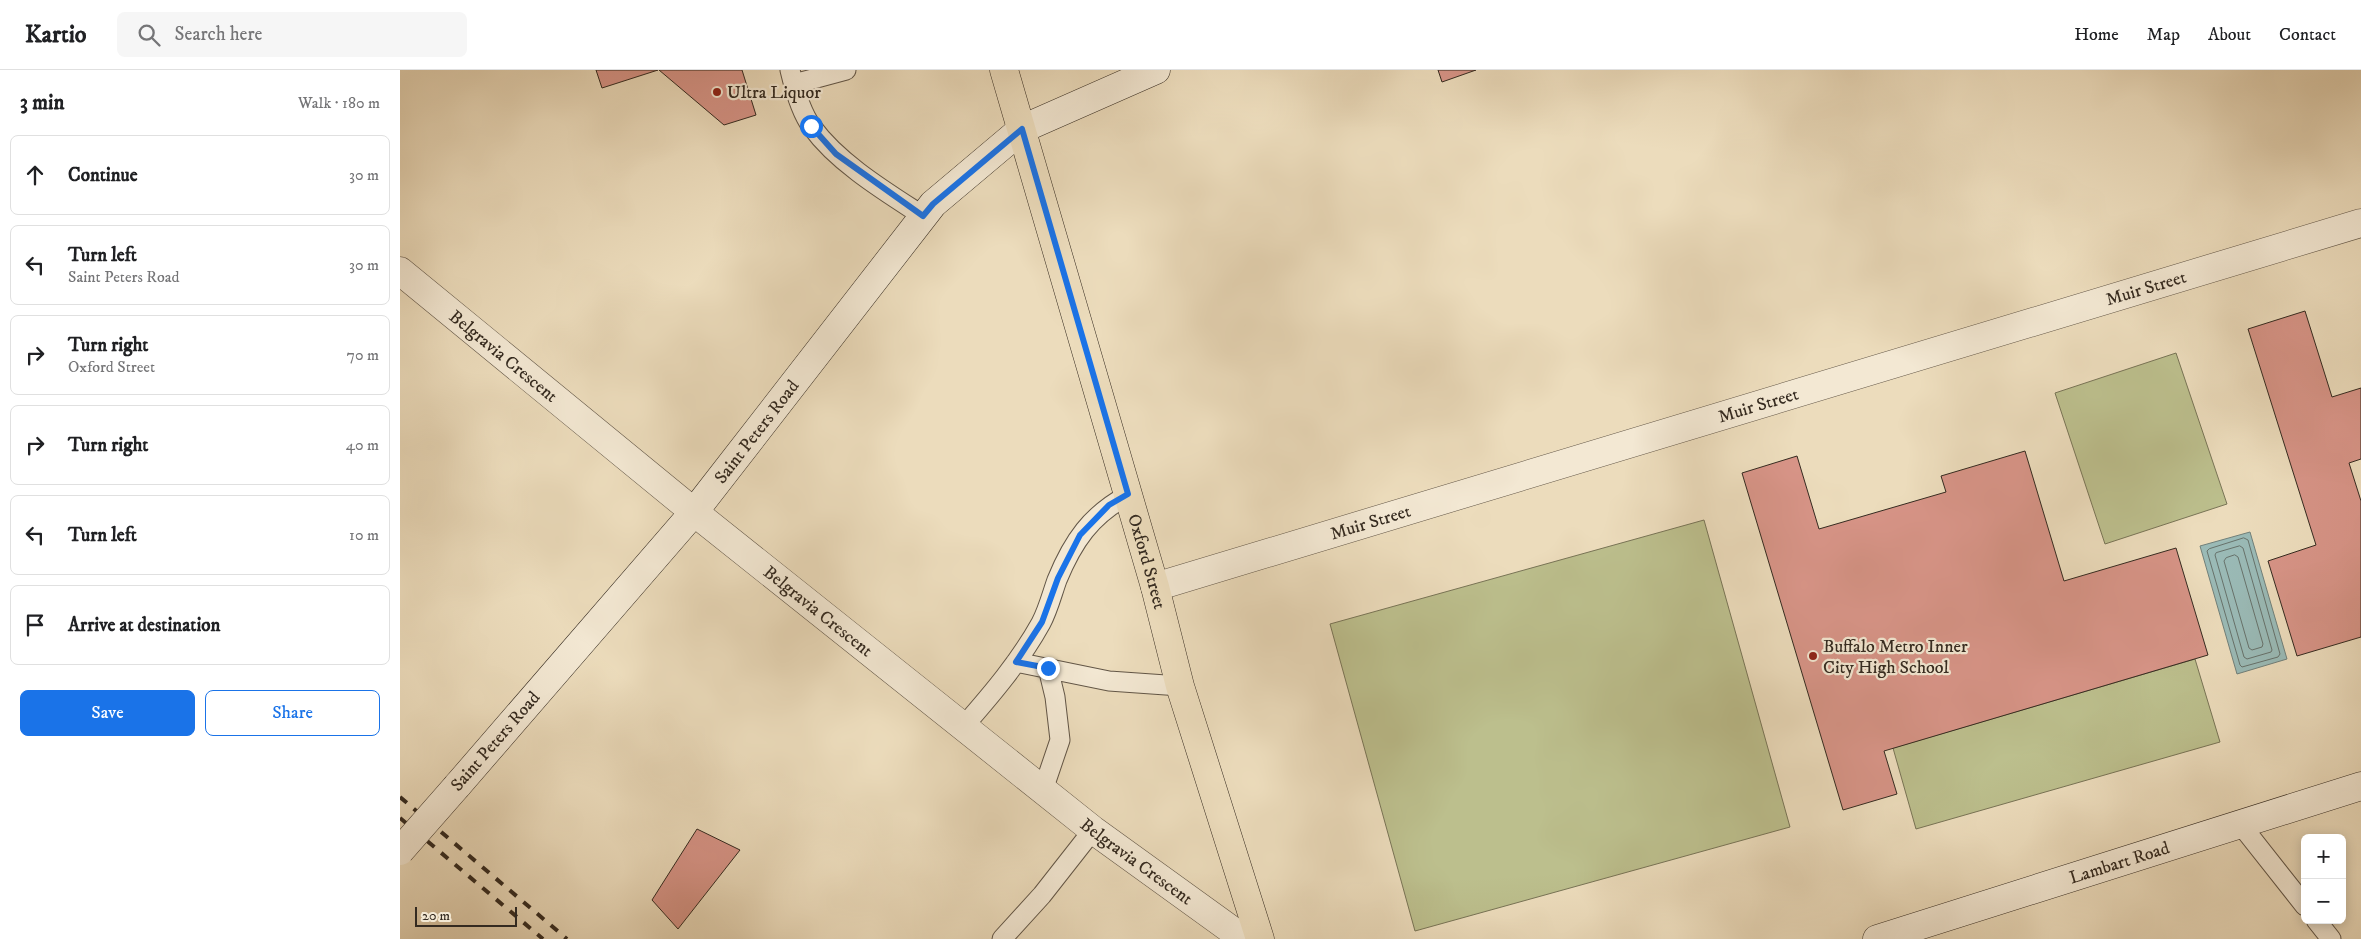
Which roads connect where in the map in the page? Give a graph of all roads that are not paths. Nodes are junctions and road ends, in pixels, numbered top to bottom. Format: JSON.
{"nodes":[{"id":1,"x":846,"y":70,"type":"edge"},
{"id":2,"x":1004,"y":70,"type":"edge"},
{"id":3,"x":1156,"y":70,"type":"edge"},
{"id":4,"x":792,"y":77,"type":"edge"},
{"id":5,"x":1022,"y":129,"type":"junction"},
{"id":6,"x":923,"y":216,"type":"junction"},
{"id":7,"x":2361,"y":222,"type":"edge"},
{"id":8,"x":400,"y":271,"type":"edge"},
{"id":9,"x":1128,"y":494,"type":"junction"},
{"id":10,"x":694,"y":512,"type":"junction"},
{"id":11,"x":1155,"y":588,"type":"junction"},
{"id":12,"x":1016,"y":662,"type":"junction"},
{"id":13,"x":1048,"y":668,"type":"junction"},
{"id":14,"x":1180,"y":686,"type":"junction"},
{"id":15,"x":963,"y":726,"type":"junction"},
{"id":16,"x":2361,"y":786,"type":"edge"},
{"id":17,"x":1043,"y":790,"type":"junction"},
{"id":18,"x":2241,"y":825,"type":"junction"},
{"id":19,"x":1093,"y":830,"type":"junction"},
{"id":20,"x":400,"y":852,"type":"edge"},
{"id":21,"x":2301,"y":901,"type":"edge"},
{"id":22,"x":2319,"y":924,"type":"edge"},
{"id":23,"x":1002,"y":939,"type":"edge"},
{"id":24,"x":1244,"y":939,"type":"edge"},
{"id":25,"x":1260,"y":939,"type":"edge"},
{"id":26,"x":1877,"y":939,"type":"edge"},
{"id":27,"x":2331,"y":939,"type":"edge"}],
"edges":[{"from":1,"to":4,"type":"lane"},
{"from":2,"to":5,"type":"main road","name":"Oxford Street"},
{"from":3,"to":5,"type":"street","name":"Saint Peters Road"},
{"from":4,"to":6,"type":"lane"},
{"from":5,"to":6,"type":"street","name":"Saint Peters Road"},
{"from":5,"to":9,"type":"main road","name":"Oxford Street"},
{"from":6,"to":10,"type":"street","name":"Saint Peters Road"},
{"from":7,"to":11,"type":"street","name":"Muir Street"},
{"from":8,"to":10,"type":"street","name":"Belgravia Crescent"},
{"from":9,"to":11,"type":"main road","name":"Oxford Street"},
{"from":9,"to":12,"type":"lane"},
{"from":10,"to":15,"type":"street","name":"Belgravia Crescent"},
{"from":10,"to":20,"type":"street","name":"Saint Peters Road","bridge":true},
{"from":11,"to":14,"type":"main road","name":"Oxford Street"},
{"from":12,"to":13,"type":"lane"},
{"from":12,"to":15,"type":"lane"},
{"from":13,"to":14,"type":"lane"},
{"from":13,"to":17,"type":"lane"},
{"from":14,"to":25,"type":"main road","name":"Oxford Street"},
{"from":15,"to":17,"type":"street","name":"Belgravia Crescent"},
{"from":16,"to":18,"type":"street","name":"Lambart Road"},
{"from":17,"to":19,"type":"street","name":"Belgravia Crescent"},
{"from":18,"to":21,"type":"lane"},
{"from":18,"to":26,"type":"street","name":"Lambart Road"},
{"from":19,"to":23,"type":"lane"},
{"from":19,"to":24,"type":"street","name":"Belgravia Crescent"},
{"from":22,"to":27,"type":"lane"}]}
